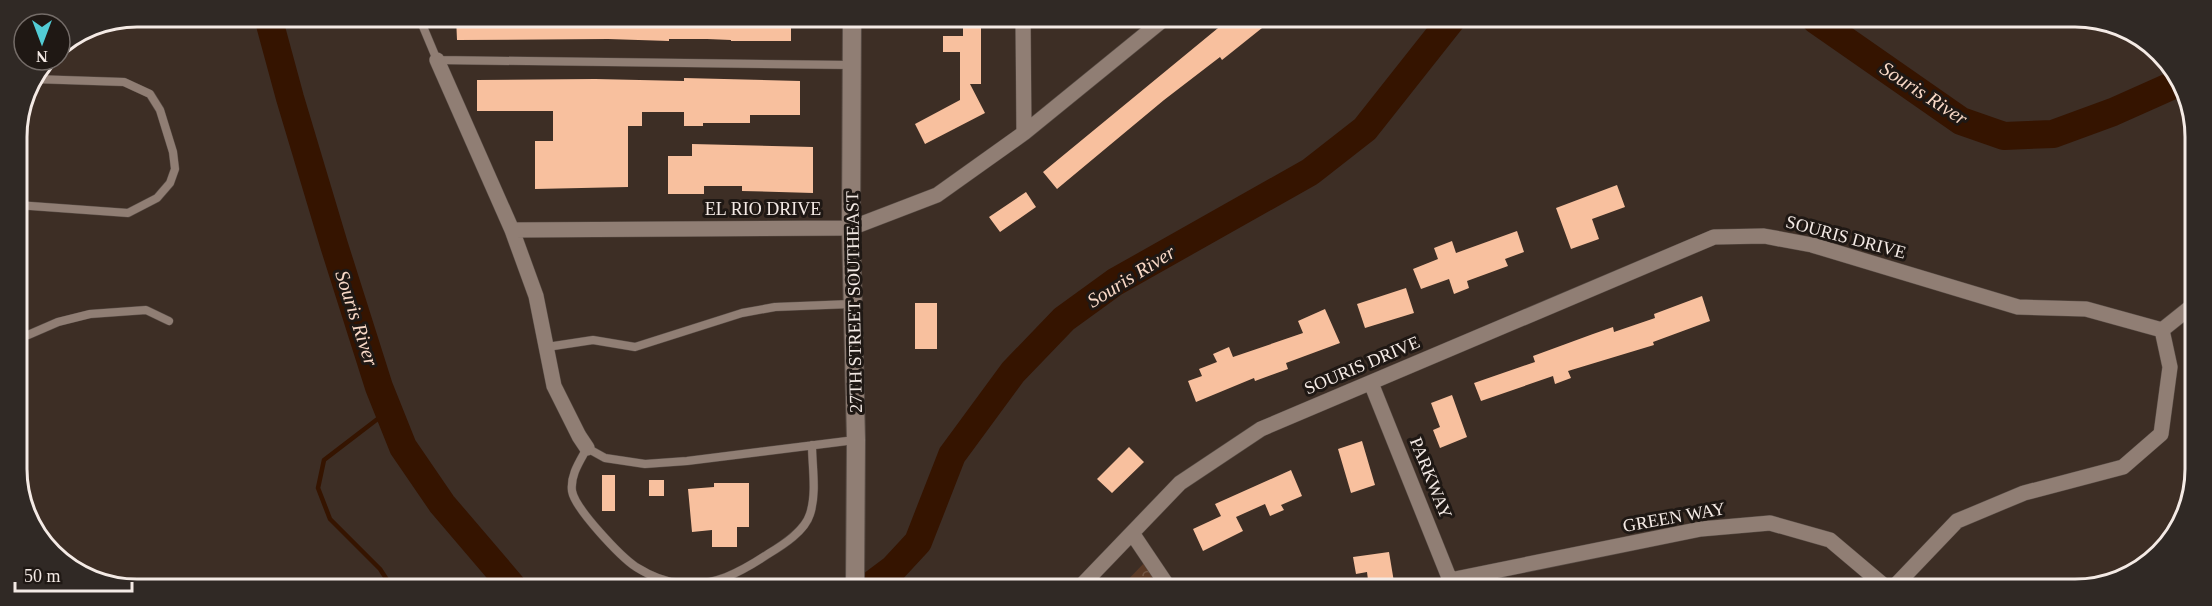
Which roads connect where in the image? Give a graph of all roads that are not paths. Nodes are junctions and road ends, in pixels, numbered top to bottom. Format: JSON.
{"nodes":[{"id":1,"x":423,"y":27,"type":"edge"},
{"id":2,"x":852,"y":27,"type":"edge"},
{"id":3,"x":1023,"y":27,"type":"edge"},
{"id":4,"x":1154,"y":27,"type":"edge"},
{"id":5,"x":437,"y":60,"type":"junction"},
{"id":6,"x":852,"y":65,"type":"junction"},
{"id":7,"x":44,"y":79,"type":"edge"},
{"id":8,"x":1024,"y":134,"type":"junction"},
{"id":9,"x":27,"y":206,"type":"edge"},
{"id":10,"x":851,"y":228,"type":"junction"},
{"id":11,"x":512,"y":230,"type":"junction"},
{"id":12,"x":853,"y":304,"type":"junction"},
{"id":13,"x":2185,"y":312,"type":"edge"},
{"id":14,"x":169,"y":321,"type":"dead end"},
{"id":15,"x":2163,"y":330,"type":"junction"},
{"id":16,"x":27,"y":335,"type":"edge"},
{"id":17,"x":547,"y":347,"type":"junction"},
{"id":18,"x":1371,"y":382,"type":"junction"},
{"id":19,"x":856,"y":440,"type":"junction"},
{"id":20,"x":812,"y":445,"type":"junction"},
{"id":21,"x":587,"y":448,"type":"junction"},
{"id":22,"x":1132,"y":533,"type":"junction"},
{"id":23,"x":659,"y":579,"type":"edge"},
{"id":24,"x":720,"y":579,"type":"edge"},
{"id":25,"x":855,"y":579,"type":"edge"},
{"id":26,"x":1088,"y":579,"type":"edge"},
{"id":27,"x":1163,"y":579,"type":"edge"},
{"id":28,"x":1448,"y":579,"type":"edge"},
{"id":29,"x":1473,"y":579,"type":"edge"},
{"id":30,"x":1878,"y":579,"type":"edge"},
{"id":31,"x":1900,"y":579,"type":"edge"}],
"edges":[{"from":1,"to":5,"type":"lane"},
{"from":2,"to":6,"type":"street","name":"27TH STREET SOUTHEAST"},
{"from":3,"to":8,"type":"street"},
{"from":4,"to":8,"type":"street","name":"EL RIO DRIVE"},
{"from":5,"to":6,"type":"lane"},
{"from":5,"to":11,"type":"street"},
{"from":6,"to":10,"type":"street","name":"27TH STREET SOUTHEAST"},
{"from":7,"to":9,"type":"lane"},
{"from":8,"to":10,"type":"street","name":"EL RIO DRIVE"},
{"from":10,"to":11,"type":"street","name":"EL RIO DRIVE"},
{"from":10,"to":12,"type":"street","name":"27TH STREET SOUTHEAST"},
{"from":11,"to":17,"type":"street"},
{"from":12,"to":17,"type":"lane"},
{"from":12,"to":19,"type":"street","name":"27TH STREET SOUTHEAST"},
{"from":13,"to":15,"type":"street"},
{"from":14,"to":16,"type":"lane"},
{"from":15,"to":18,"type":"street","name":"SOURIS DRIVE"},
{"from":15,"to":31,"type":"street"},
{"from":17,"to":21,"type":"street"},
{"from":18,"to":22,"type":"street","name":"SOURIS DRIVE"},
{"from":18,"to":28,"type":"street","name":"PARKWAY"},
{"from":19,"to":20,"type":"lane"},
{"from":19,"to":25,"type":"street","name":"27TH STREET SOUTHEAST"},
{"from":20,"to":21,"type":"lane"},
{"from":20,"to":24,"type":"lane"},
{"from":21,"to":23,"type":"lane"},
{"from":22,"to":26,"type":"street","name":"SOURIS DRIVE"},
{"from":22,"to":27,"type":"street"},
{"from":29,"to":30,"type":"street","name":"GREEN WAY"}]}
